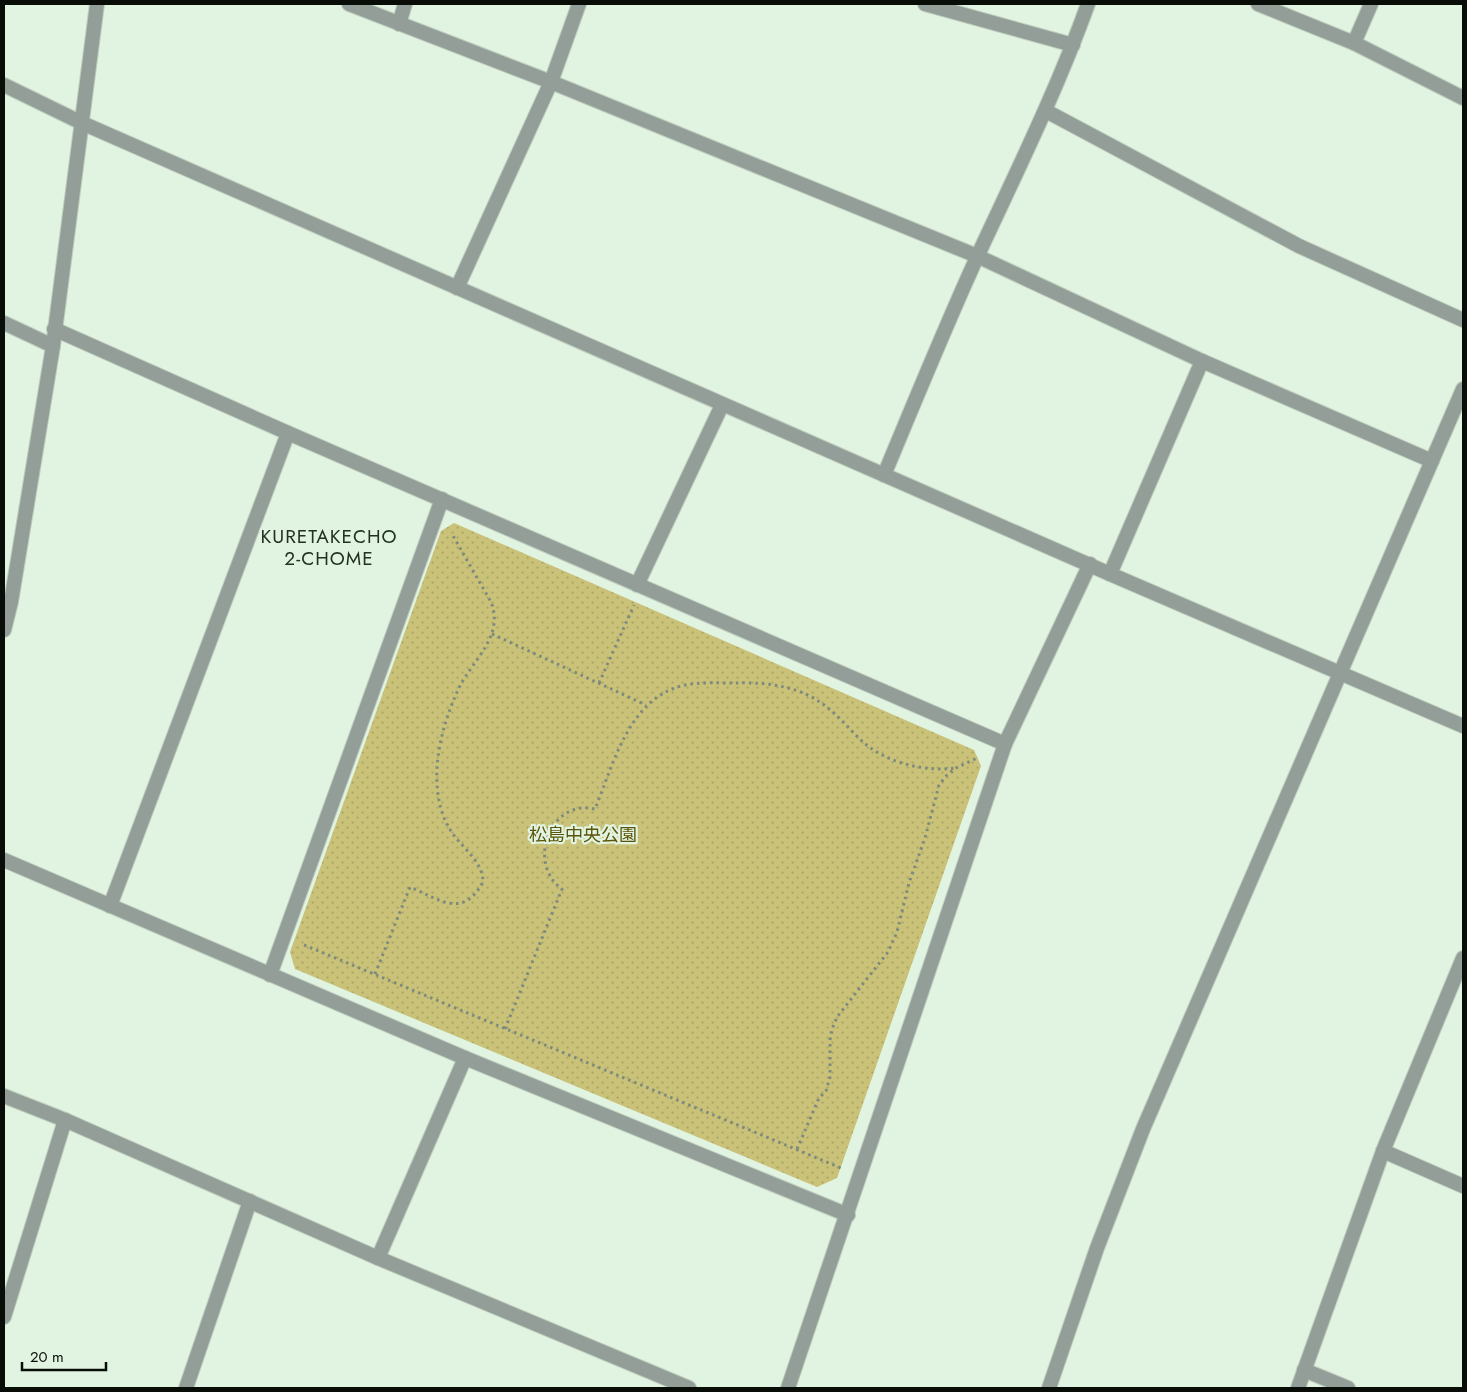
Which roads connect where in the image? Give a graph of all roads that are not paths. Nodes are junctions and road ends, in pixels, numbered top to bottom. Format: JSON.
{"nodes":[{"id":1,"x":97,"y":4,"type":"edge"},
{"id":2,"x":349,"y":4,"type":"edge"},
{"id":3,"x":405,"y":4,"type":"edge"},
{"id":4,"x":579,"y":4,"type":"edge"},
{"id":5,"x":925,"y":4,"type":"edge"},
{"id":6,"x":1088,"y":4,"type":"edge"},
{"id":7,"x":1258,"y":4,"type":"edge"},
{"id":8,"x":1371,"y":4,"type":"edge"},
{"id":9,"x":399,"y":24,"type":"junction"},
{"id":10,"x":1354,"y":43,"type":"junction"},
{"id":11,"x":1073,"y":45,"type":"junction"},
{"id":12,"x":551,"y":82,"type":"junction"},
{"id":13,"x":4,"y":85,"type":"edge"},
{"id":14,"x":1463,"y":98,"type":"edge"},
{"id":15,"x":1046,"y":111,"type":"junction"},
{"id":16,"x":82,"y":124,"type":"junction"},
{"id":17,"x":977,"y":256,"type":"junction"},
{"id":18,"x":457,"y":288,"type":"junction"},
{"id":19,"x":1463,"y":320,"type":"edge"},
{"id":20,"x":4,"y":323,"type":"edge"},
{"id":21,"x":54,"y":329,"type":"junction"},
{"id":22,"x":52,"y":346,"type":"junction"},
{"id":23,"x":1202,"y":361,"type":"junction"},
{"id":24,"x":1463,"y":389,"type":"edge"},
{"id":25,"x":722,"y":405,"type":"junction"},
{"id":26,"x":288,"y":433,"type":"junction"},
{"id":27,"x":1432,"y":461,"type":"junction"},
{"id":28,"x":884,"y":475,"type":"junction"},
{"id":29,"x":442,"y":499,"type":"junction"},
{"id":30,"x":1090,"y":564,"type":"junction"},
{"id":31,"x":1110,"y":574,"type":"junction"},
{"id":32,"x":637,"y":585,"type":"junction"},
{"id":33,"x":4,"y":630,"type":"edge"},
{"id":34,"x":1341,"y":673,"type":"junction"},
{"id":35,"x":1463,"y":726,"type":"edge"},
{"id":36,"x":1005,"y":744,"type":"junction"},
{"id":37,"x":4,"y":860,"type":"edge"},
{"id":38,"x":110,"y":906,"type":"junction"},
{"id":39,"x":1463,"y":958,"type":"edge"},
{"id":40,"x":270,"y":975,"type":"junction"},
{"id":41,"x":1459,"y":978,"type":"edge"},
{"id":42,"x":465,"y":1058,"type":"junction"},
{"id":43,"x":4,"y":1096,"type":"edge"},
{"id":44,"x":65,"y":1120,"type":"junction"},
{"id":45,"x":1383,"y":1151,"type":"junction"},
{"id":46,"x":1463,"y":1186,"type":"edge"},
{"id":47,"x":250,"y":1201,"type":"junction"},
{"id":48,"x":848,"y":1215,"type":"junction"},
{"id":49,"x":378,"y":1258,"type":"junction"},
{"id":50,"x":4,"y":1317,"type":"edge"},
{"id":51,"x":1304,"y":1370,"type":"junction"},
{"id":52,"x":186,"y":1388,"type":"edge"},
{"id":53,"x":690,"y":1388,"type":"edge"},
{"id":54,"x":788,"y":1388,"type":"edge"},
{"id":55,"x":1049,"y":1388,"type":"edge"},
{"id":56,"x":1298,"y":1388,"type":"edge"},
{"id":57,"x":1348,"y":1388,"type":"edge"}],
"edges":[{"from":1,"to":16,"type":"street"},
{"from":2,"to":9,"type":"street"},
{"from":3,"to":9,"type":"street"},
{"from":4,"to":12,"type":"street"},
{"from":5,"to":11,"type":"street"},
{"from":6,"to":11,"type":"street"},
{"from":7,"to":10,"type":"street"},
{"from":8,"to":10,"type":"street"},
{"from":9,"to":12,"type":"street"},
{"from":10,"to":14,"type":"street"},
{"from":11,"to":15,"type":"street"},
{"from":12,"to":17,"type":"street"},
{"from":12,"to":18,"type":"street"},
{"from":13,"to":16,"type":"street"},
{"from":15,"to":17,"type":"street"},
{"from":15,"to":19,"type":"street"},
{"from":16,"to":18,"type":"street"},
{"from":16,"to":21,"type":"street"},
{"from":17,"to":23,"type":"street"},
{"from":17,"to":28,"type":"street"},
{"from":18,"to":25,"type":"street"},
{"from":20,"to":22,"type":"street"},
{"from":21,"to":22,"type":"street"},
{"from":21,"to":26,"type":"street"},
{"from":22,"to":33,"type":"street"},
{"from":23,"to":27,"type":"street"},
{"from":23,"to":31,"type":"street"},
{"from":24,"to":27,"type":"street"},
{"from":25,"to":28,"type":"street"},
{"from":25,"to":32,"type":"street"},
{"from":26,"to":29,"type":"street"},
{"from":26,"to":38,"type":"street"},
{"from":27,"to":34,"type":"street"},
{"from":28,"to":30,"type":"street"},
{"from":29,"to":32,"type":"street"},
{"from":29,"to":40,"type":"street"},
{"from":30,"to":31,"type":"street"},
{"from":30,"to":36,"type":"street"},
{"from":31,"to":34,"type":"street"},
{"from":32,"to":36,"type":"street"},
{"from":34,"to":35,"type":"street"},
{"from":34,"to":55,"type":"street"},
{"from":36,"to":48,"type":"street"},
{"from":37,"to":38,"type":"street"},
{"from":38,"to":40,"type":"street"},
{"from":39,"to":41,"type":"street"},
{"from":40,"to":42,"type":"street"},
{"from":41,"to":45,"type":"street"},
{"from":42,"to":48,"type":"street"},
{"from":42,"to":49,"type":"street"},
{"from":43,"to":44,"type":"street"},
{"from":44,"to":47,"type":"street"},
{"from":44,"to":50,"type":"street"},
{"from":45,"to":46,"type":"street"},
{"from":45,"to":51,"type":"street"},
{"from":47,"to":49,"type":"street"},
{"from":47,"to":52,"type":"street"},
{"from":48,"to":54,"type":"street"},
{"from":49,"to":53,"type":"street"},
{"from":51,"to":56,"type":"street"},
{"from":51,"to":57,"type":"street"}]}
